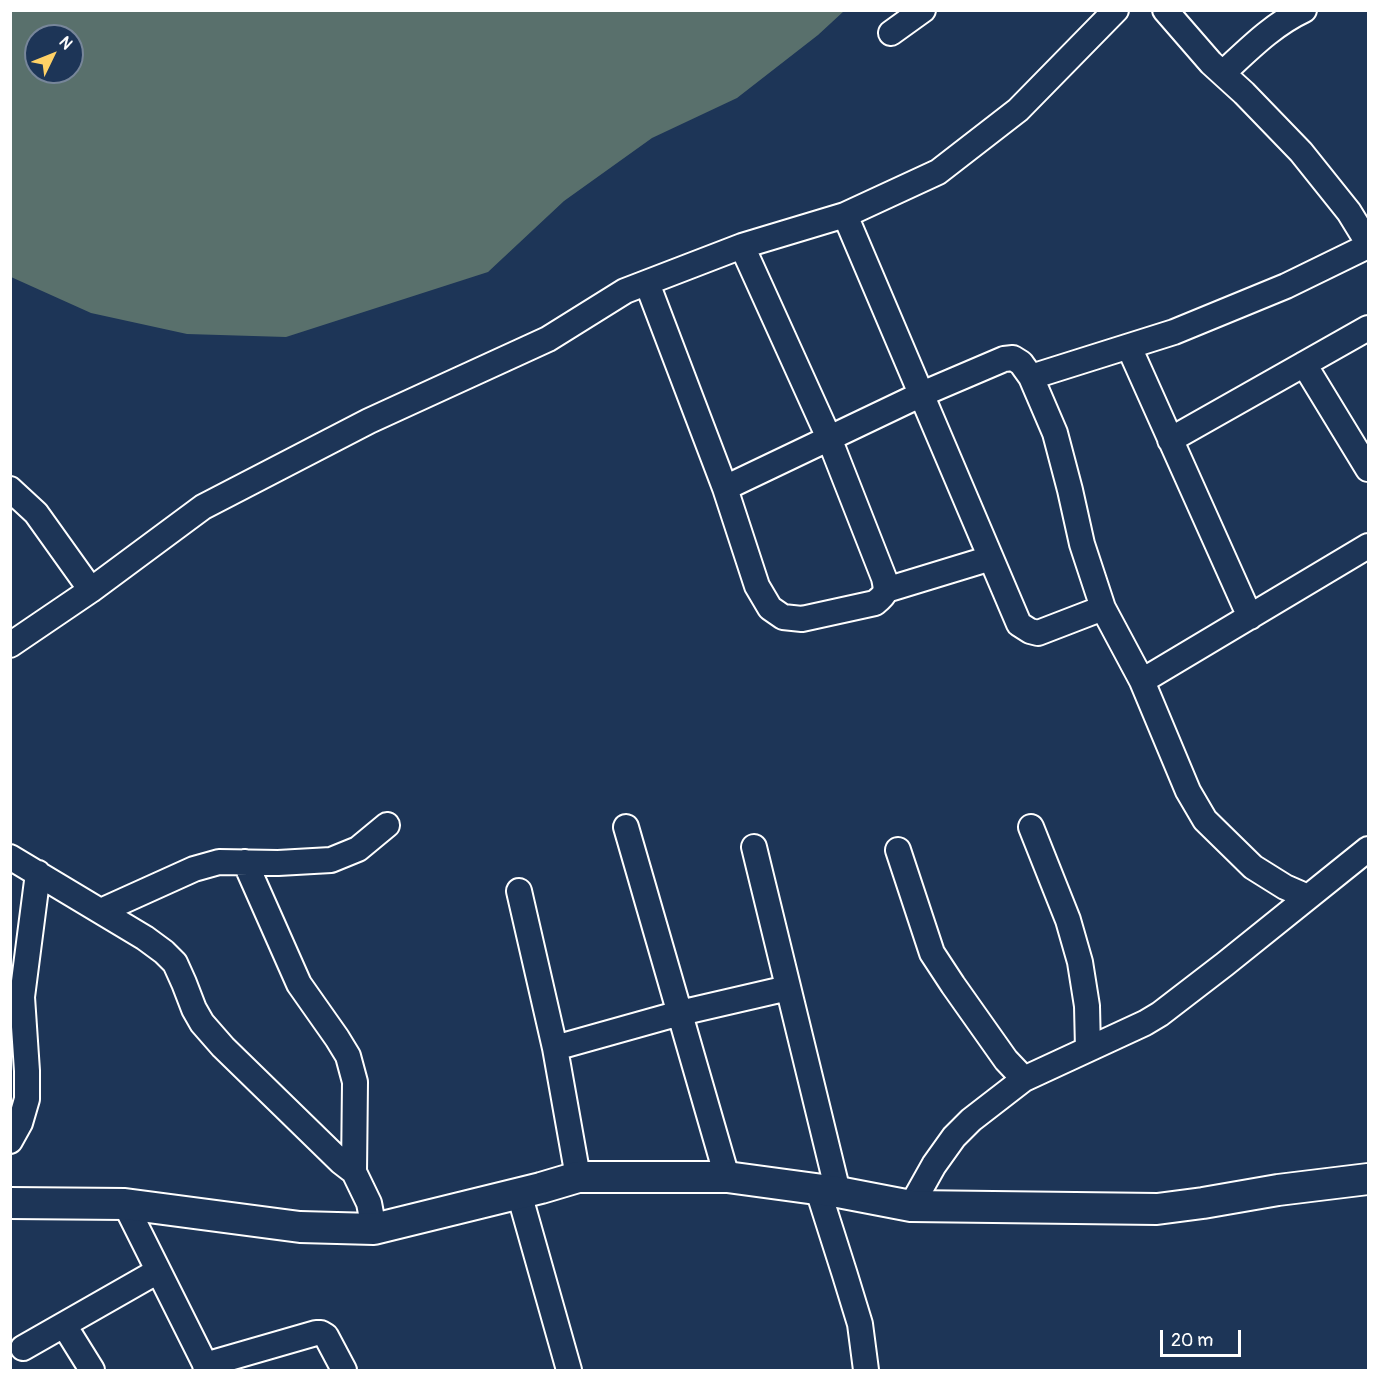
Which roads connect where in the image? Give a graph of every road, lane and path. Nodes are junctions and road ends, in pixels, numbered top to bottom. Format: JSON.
{"nodes":[{"id":1,"x":923,"y":10,"type":"edge"},
{"id":2,"x":1116,"y":10,"type":"edge"},
{"id":3,"x":1165,"y":10,"type":"edge"},
{"id":4,"x":1304,"y":10,"type":"edge"},
{"id":5,"x":891,"y":33,"type":"dead end"},
{"id":6,"x":1223,"y":73,"type":"junction"},
{"id":7,"x":845,"y":215,"type":"junction"},
{"id":8,"x":1368,"y":244,"type":"edge"},
{"id":9,"x":742,"y":246,"type":"junction"},
{"id":10,"x":647,"y":283,"type":"junction"},
{"id":11,"x":1368,"y":328,"type":"edge"},
{"id":12,"x":1129,"y":347,"type":"junction"},
{"id":13,"x":1304,"y":364,"type":"junction"},
{"id":14,"x":1031,"y":377,"type":"junction"},
{"id":15,"x":922,"y":394,"type":"junction"},
{"id":16,"x":829,"y":438,"type":"junction"},
{"id":17,"x":1170,"y":440,"type":"junction"},
{"id":18,"x":1368,"y":469,"type":"edge"},
{"id":19,"x":725,"y":488,"type":"junction"},
{"id":20,"x":10,"y":489,"type":"edge"},
{"id":21,"x":1368,"y":546,"type":"edge"},
{"id":22,"x":991,"y":558,"type":"junction"},
{"id":23,"x":91,"y":590,"type":"junction"},
{"id":24,"x":886,"y":590,"type":"junction"},
{"id":25,"x":1103,"y":608,"type":"junction"},
{"id":26,"x":1250,"y":617,"type":"junction"},
{"id":27,"x":10,"y":645,"type":"edge"},
{"id":28,"x":1142,"y":681,"type":"junction"},
{"id":29,"x":387,"y":825,"type":"dead end"},
{"id":30,"x":626,"y":827,"type":"dead end"},
{"id":31,"x":1031,"y":827,"type":"dead end"},
{"id":32,"x":754,"y":847,"type":"dead end"},
{"id":33,"x":1368,"y":849,"type":"edge"},
{"id":34,"x":898,"y":850,"type":"dead end"},
{"id":35,"x":10,"y":857,"type":"edge"},
{"id":36,"x":245,"y":862,"type":"junction"},
{"id":37,"x":38,"y":873,"type":"junction"},
{"id":38,"x":519,"y":891,"type":"dead end"},
{"id":39,"x":1308,"y":897,"type":"junction"},
{"id":40,"x":101,"y":911,"type":"junction"},
{"id":41,"x":788,"y":988,"type":"junction"},
{"id":42,"x":16,"y":992,"type":"edge"},
{"id":43,"x":680,"y":1013,"type":"junction"},
{"id":44,"x":555,"y":1048,"type":"junction"},
{"id":45,"x":1088,"y":1049,"type":"junction"},
{"id":46,"x":1024,"y":1079,"type":"junction"},
{"id":47,"x":10,"y":1142,"type":"edge"},
{"id":48,"x":354,"y":1172,"type":"junction"},
{"id":49,"x":578,"y":1177,"type":"junction"},
{"id":50,"x":727,"y":1177,"type":"junction"},
{"id":51,"x":1368,"y":1179,"type":"edge"},
{"id":52,"x":828,"y":1191,"type":"junction"},
{"id":53,"x":519,"y":1193,"type":"junction"},
{"id":54,"x":10,"y":1203,"type":"edge"},
{"id":55,"x":125,"y":1204,"type":"junction"},
{"id":56,"x":911,"y":1206,"type":"junction"},
{"id":57,"x":374,"y":1229,"type":"junction"},
{"id":58,"x":158,"y":1271,"type":"junction"},
{"id":59,"x":64,"y":1325,"type":"junction"},
{"id":60,"x":23,"y":1348,"type":"dead end"},
{"id":61,"x":207,"y":1368,"type":"edge"},
{"id":62,"x":92,"y":1371,"type":"edge"},
{"id":63,"x":344,"y":1371,"type":"edge"},
{"id":64,"x":569,"y":1371,"type":"edge"},
{"id":65,"x":866,"y":1371,"type":"edge"}],
"edges":[{"from":1,"to":5,"type":"street"},
{"from":2,"to":7,"type":"street"},
{"from":3,"to":6,"type":"street"},
{"from":4,"to":6,"type":"street"},
{"from":6,"to":8,"type":"street"},
{"from":7,"to":9,"type":"street"},
{"from":7,"to":15,"type":"street"},
{"from":8,"to":12,"type":"street"},
{"from":9,"to":10,"type":"street"},
{"from":9,"to":16,"type":"street"},
{"from":10,"to":19,"type":"street"},
{"from":10,"to":23,"type":"street"},
{"from":11,"to":13,"type":"street"},
{"from":12,"to":14,"type":"street"},
{"from":12,"to":17,"type":"street"},
{"from":13,"to":17,"type":"street"},
{"from":13,"to":18,"type":"street"},
{"from":14,"to":15,"type":"street"},
{"from":14,"to":25,"type":"street"},
{"from":15,"to":16,"type":"street"},
{"from":15,"to":22,"type":"street"},
{"from":16,"to":19,"type":"street"},
{"from":16,"to":24,"type":"street"},
{"from":17,"to":26,"type":"street"},
{"from":19,"to":24,"type":"street"},
{"from":20,"to":23,"type":"street"},
{"from":21,"to":26,"type":"street"},
{"from":22,"to":24,"type":"street"},
{"from":22,"to":25,"type":"street"},
{"from":23,"to":27,"type":"street"},
{"from":25,"to":28,"type":"street"},
{"from":26,"to":28,"type":"street"},
{"from":28,"to":39,"type":"street"},
{"from":29,"to":36,"type":"street"},
{"from":30,"to":43,"type":"street"},
{"from":31,"to":45,"type":"street"},
{"from":32,"to":41,"type":"street"},
{"from":33,"to":39,"type":"street"},
{"from":34,"to":46,"type":"street"},
{"from":35,"to":37,"type":"street"},
{"from":36,"to":40,"type":"street"},
{"from":36,"to":48,"type":"street"},
{"from":37,"to":40,"type":"street"},
{"from":37,"to":42,"type":"street"},
{"from":38,"to":44,"type":"street"},
{"from":39,"to":45,"type":"street"},
{"from":40,"to":48,"type":"street"},
{"from":41,"to":43,"type":"street"},
{"from":41,"to":52,"type":"street"},
{"from":42,"to":47,"type":"street"},
{"from":43,"to":44,"type":"street"},
{"from":43,"to":50,"type":"street"},
{"from":44,"to":49,"type":"street"},
{"from":45,"to":46,"type":"street"},
{"from":46,"to":56,"type":"street"},
{"from":48,"to":57,"type":"street"},
{"from":49,"to":50,"type":"street"},
{"from":49,"to":53,"type":"street"},
{"from":50,"to":52,"type":"street"},
{"from":51,"to":56,"type":"street"},
{"from":52,"to":56,"type":"street"},
{"from":52,"to":65,"type":"street"},
{"from":53,"to":57,"type":"street"},
{"from":53,"to":64,"type":"street"},
{"from":54,"to":55,"type":"street"},
{"from":55,"to":57,"type":"street"},
{"from":55,"to":58,"type":"street"},
{"from":58,"to":59,"type":"street"},
{"from":58,"to":61,"type":"street"},
{"from":59,"to":60,"type":"street"},
{"from":59,"to":62,"type":"street"},
{"from":61,"to":63,"type":"street"}]}
